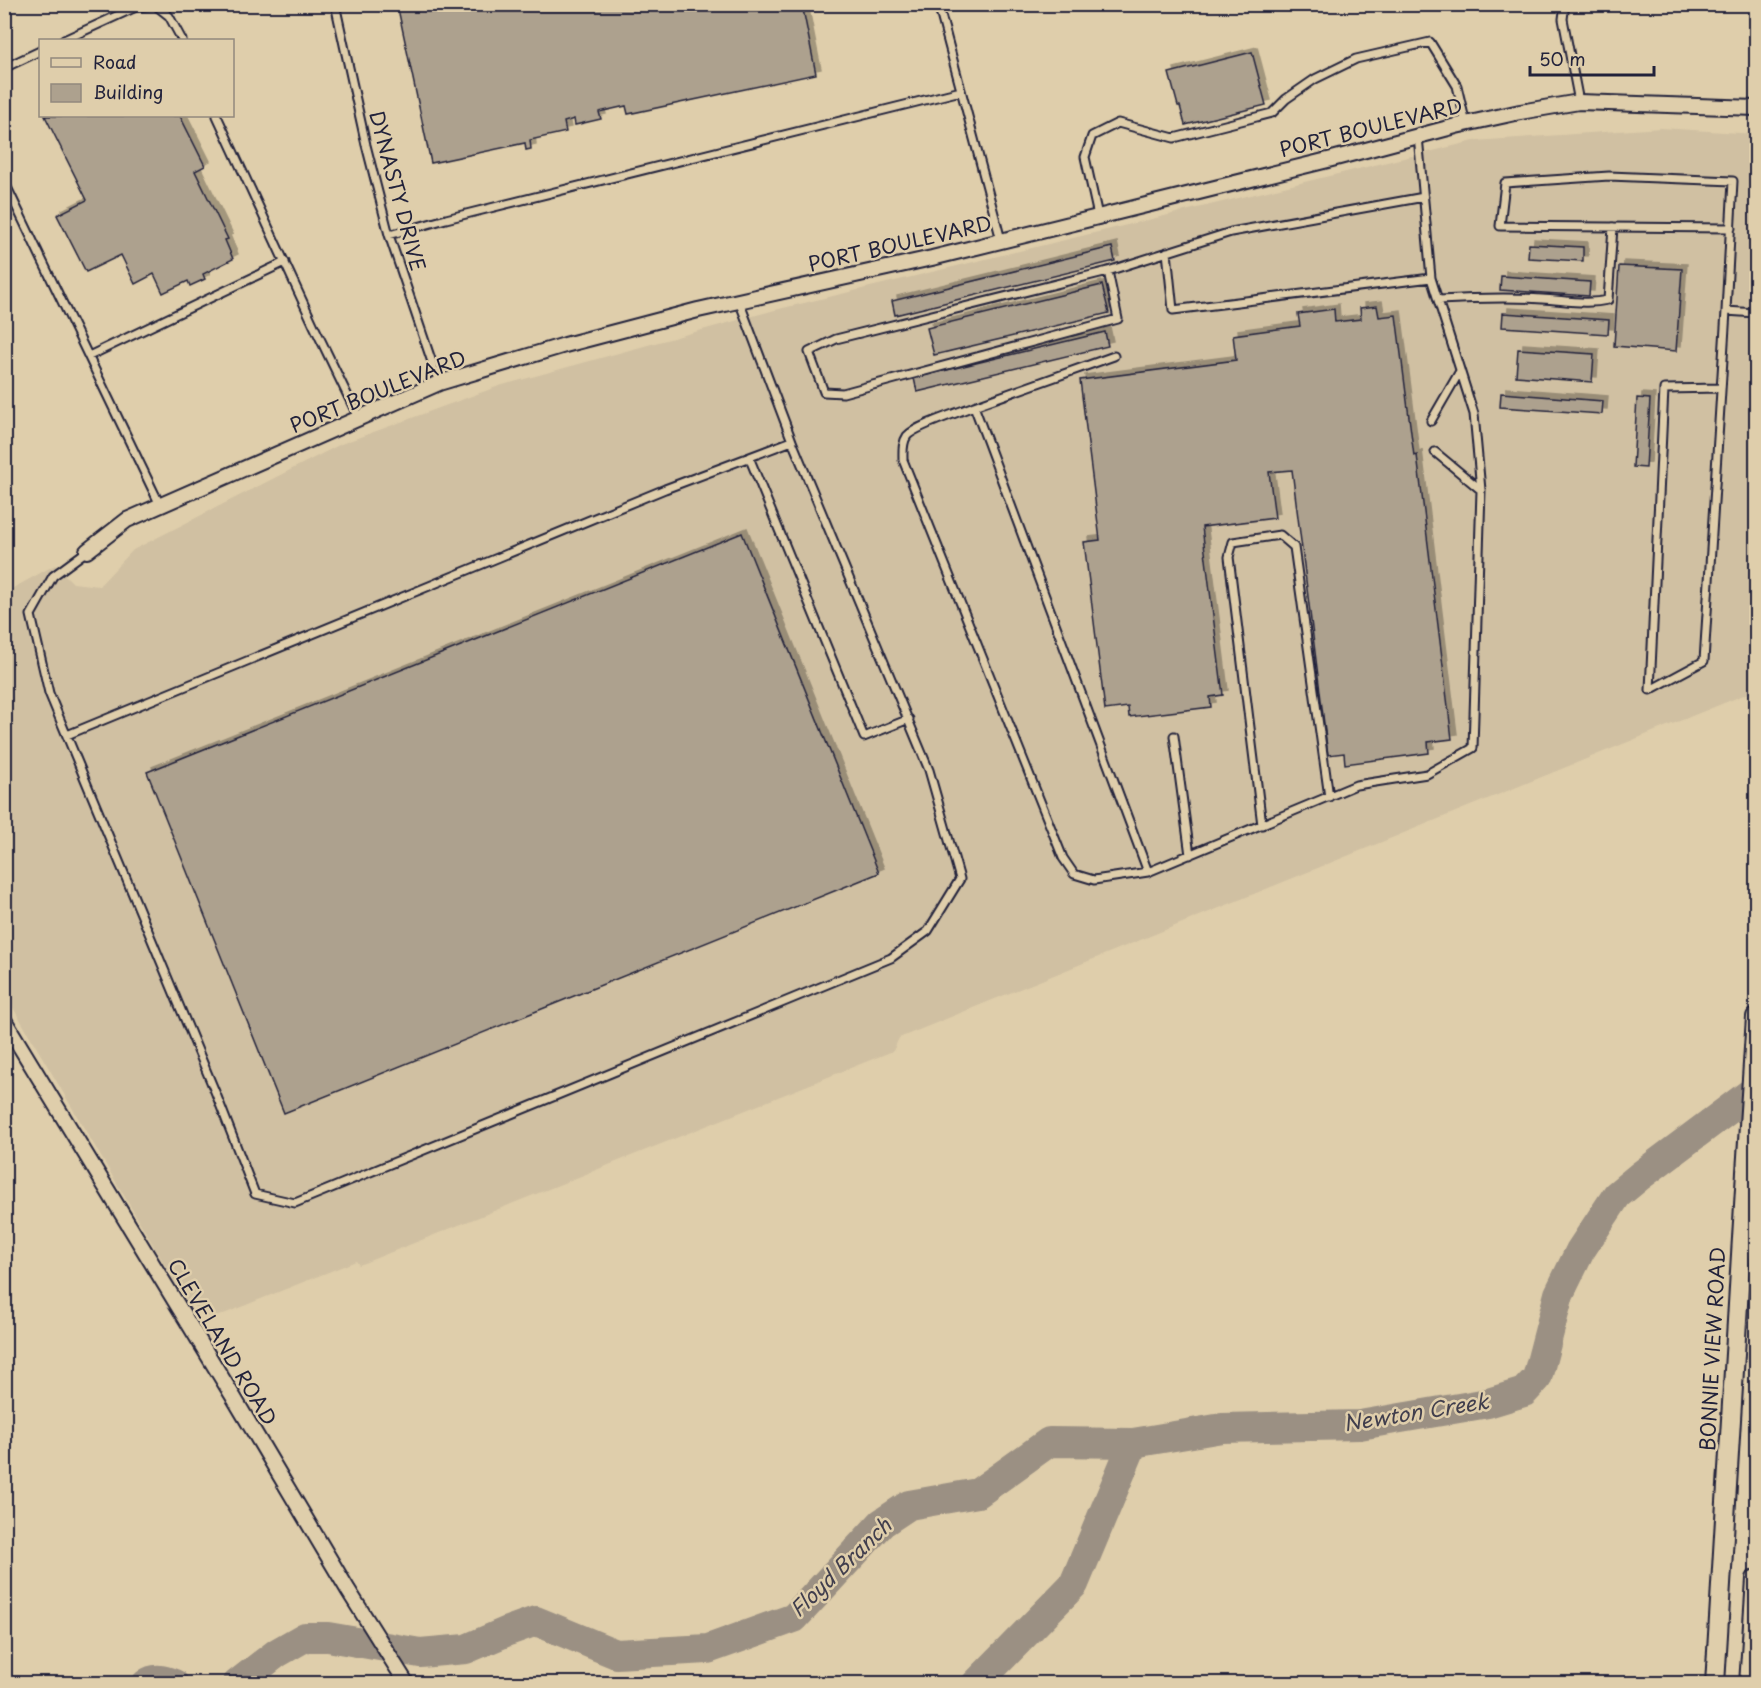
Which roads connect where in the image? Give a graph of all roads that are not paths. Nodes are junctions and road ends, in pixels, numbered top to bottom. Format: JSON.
{"nodes":[{"id":1,"x":335,"y":4,"type":"edge"},
{"id":2,"x":938,"y":4,"type":"edge"},
{"id":3,"x":1565,"y":4,"type":"edge"},
{"id":4,"x":66,"y":39,"type":"edge"},
{"id":5,"x":181,"y":39,"type":"edge"},
{"id":6,"x":39,"y":51,"type":"edge"},
{"id":7,"x":4,"y":68,"type":"edge"},
{"id":8,"x":961,"y":91,"type":"junction"},
{"id":9,"x":1580,"y":102,"type":"junction"},
{"id":10,"x":1756,"y":108,"type":"edge"},
{"id":11,"x":217,"y":117,"type":"edge"},
{"id":12,"x":1466,"y":124,"type":"junction"},
{"id":13,"x":1418,"y":136,"type":"junction"},
{"id":14,"x":4,"y":181,"type":"edge"},
{"id":15,"x":1424,"y":197,"type":"junction"},
{"id":16,"x":1098,"y":216,"type":"junction"},
{"id":17,"x":1613,"y":227,"type":"junction"},
{"id":18,"x":1731,"y":228,"type":"junction"},
{"id":19,"x":389,"y":235,"type":"junction"},
{"id":20,"x":1001,"y":240,"type":"junction"},
{"id":21,"x":1167,"y":252,"type":"junction"},
{"id":22,"x":285,"y":262,"type":"junction"},
{"id":23,"x":1108,"y":271,"type":"junction"},
{"id":24,"x":1431,"y":278,"type":"junction"},
{"id":25,"x":1438,"y":300,"type":"junction"},
{"id":26,"x":739,"y":301,"type":"junction"},
{"id":27,"x":1726,"y":311,"type":"junction"},
{"id":28,"x":1756,"y":313,"type":"edge"},
{"id":29,"x":89,"y":356,"type":"junction"},
{"id":30,"x":1114,"y":356,"type":"dead end"},
{"id":31,"x":1460,"y":371,"type":"junction"},
{"id":32,"x":439,"y":383,"type":"junction"},
{"id":33,"x":1722,"y":388,"type":"junction"},
{"id":34,"x":974,"y":406,"type":"junction"},
{"id":35,"x":359,"y":418,"type":"junction"},
{"id":36,"x":1431,"y":421,"type":"dead end"},
{"id":37,"x":792,"y":441,"type":"junction"},
{"id":38,"x":1435,"y":452,"type":"dead end"},
{"id":39,"x":749,"y":457,"type":"junction"},
{"id":40,"x":1481,"y":490,"type":"junction"},
{"id":41,"x":160,"y":506,"type":"junction"},
{"id":42,"x":87,"y":551,"type":"joint"},
{"id":43,"x":909,"y":719,"type":"junction"},
{"id":44,"x":67,"y":735,"type":"junction"},
{"id":45,"x":1174,"y":736,"type":"dead end"},
{"id":46,"x":1329,"y":797,"type":"junction"},
{"id":47,"x":1262,"y":825,"type":"junction"},
{"id":48,"x":1190,"y":855,"type":"junction"},
{"id":49,"x":1148,"y":872,"type":"junction"},
{"id":50,"x":1756,"y":1017,"type":"edge"},
{"id":51,"x":4,"y":1020,"type":"edge"},
{"id":52,"x":1756,"y":1579,"type":"edge"},
{"id":53,"x":406,"y":1683,"type":"edge"},
{"id":54,"x":1715,"y":1683,"type":"edge"},
{"id":55,"x":1749,"y":1683,"type":"edge"}],
"edges":[{"from":1,"to":19,"type":"lane","name":"DYNASTY DRIVE"},
{"from":2,"to":8,"type":"lane"},
{"from":3,"to":9,"type":"lane"},
{"from":4,"to":5,"type":"lane"},
{"from":6,"to":7,"type":"lane"},
{"from":8,"to":19,"type":"lane"},
{"from":8,"to":20,"type":"lane"},
{"from":9,"to":10,"type":"street","name":"PORT BOULEVARD"},
{"from":9,"to":12,"type":"street","name":"PORT BOULEVARD"},
{"from":11,"to":22,"type":"lane"},
{"from":12,"to":13,"type":"street","name":"PORT BOULEVARD"},
{"from":12,"to":16,"type":"lane"},
{"from":13,"to":15,"type":"lane"},
{"from":13,"to":16,"type":"street","name":"PORT BOULEVARD"},
{"from":14,"to":29,"type":"lane"},
{"from":15,"to":21,"type":"lane"},
{"from":15,"to":24,"type":"lane"},
{"from":16,"to":20,"type":"street","name":"PORT BOULEVARD"},
{"from":17,"to":18,"type":"lane"},
{"from":17,"to":18,"type":"lane"},
{"from":17,"to":25,"type":"lane"},
{"from":18,"to":27,"type":"lane"},
{"from":19,"to":32,"type":"lane","name":"DYNASTY DRIVE"},
{"from":20,"to":26,"type":"street","name":"PORT BOULEVARD"},
{"from":21,"to":23,"type":"lane"},
{"from":21,"to":24,"type":"lane"},
{"from":22,"to":29,"type":"lane"},
{"from":22,"to":35,"type":"lane"},
{"from":23,"to":23,"type":"lane"},
{"from":24,"to":25,"type":"lane"},
{"from":25,"to":31,"type":"lane"},
{"from":26,"to":32,"type":"street","name":"PORT BOULEVARD"},
{"from":26,"to":37,"type":"lane"},
{"from":27,"to":28,"type":"lane"},
{"from":27,"to":33,"type":"lane"},
{"from":29,"to":41,"type":"lane"},
{"from":30,"to":34,"type":"lane"},
{"from":31,"to":36,"type":"lane"},
{"from":31,"to":40,"type":"lane"},
{"from":32,"to":35,"type":"street","name":"PORT BOULEVARD"},
{"from":33,"to":33,"type":"lane"},
{"from":34,"to":49,"type":"lane"},
{"from":34,"to":49,"type":"lane"},
{"from":35,"to":41,"type":"street","name":"PORT BOULEVARD"},
{"from":37,"to":39,"type":"lane"},
{"from":37,"to":43,"type":"lane"},
{"from":38,"to":40,"type":"lane"},
{"from":39,"to":43,"type":"lane"},
{"from":39,"to":44,"type":"lane"},
{"from":40,"to":46,"type":"lane"},
{"from":41,"to":42,"type":"street","name":"PORT BOULEVARD"},
{"from":42,"to":44,"type":"lane"},
{"from":43,"to":44,"type":"lane"},
{"from":45,"to":48,"type":"lane"},
{"from":46,"to":47,"type":"lane"},
{"from":46,"to":47,"type":"lane"},
{"from":47,"to":48,"type":"lane"},
{"from":48,"to":49,"type":"lane"},
{"from":50,"to":54,"type":"main road","name":"BONNIE VIEW ROAD"},
{"from":51,"to":53,"type":"street","name":"CLEVELAND ROAD"},
{"from":52,"to":55,"type":"main road"}]}
